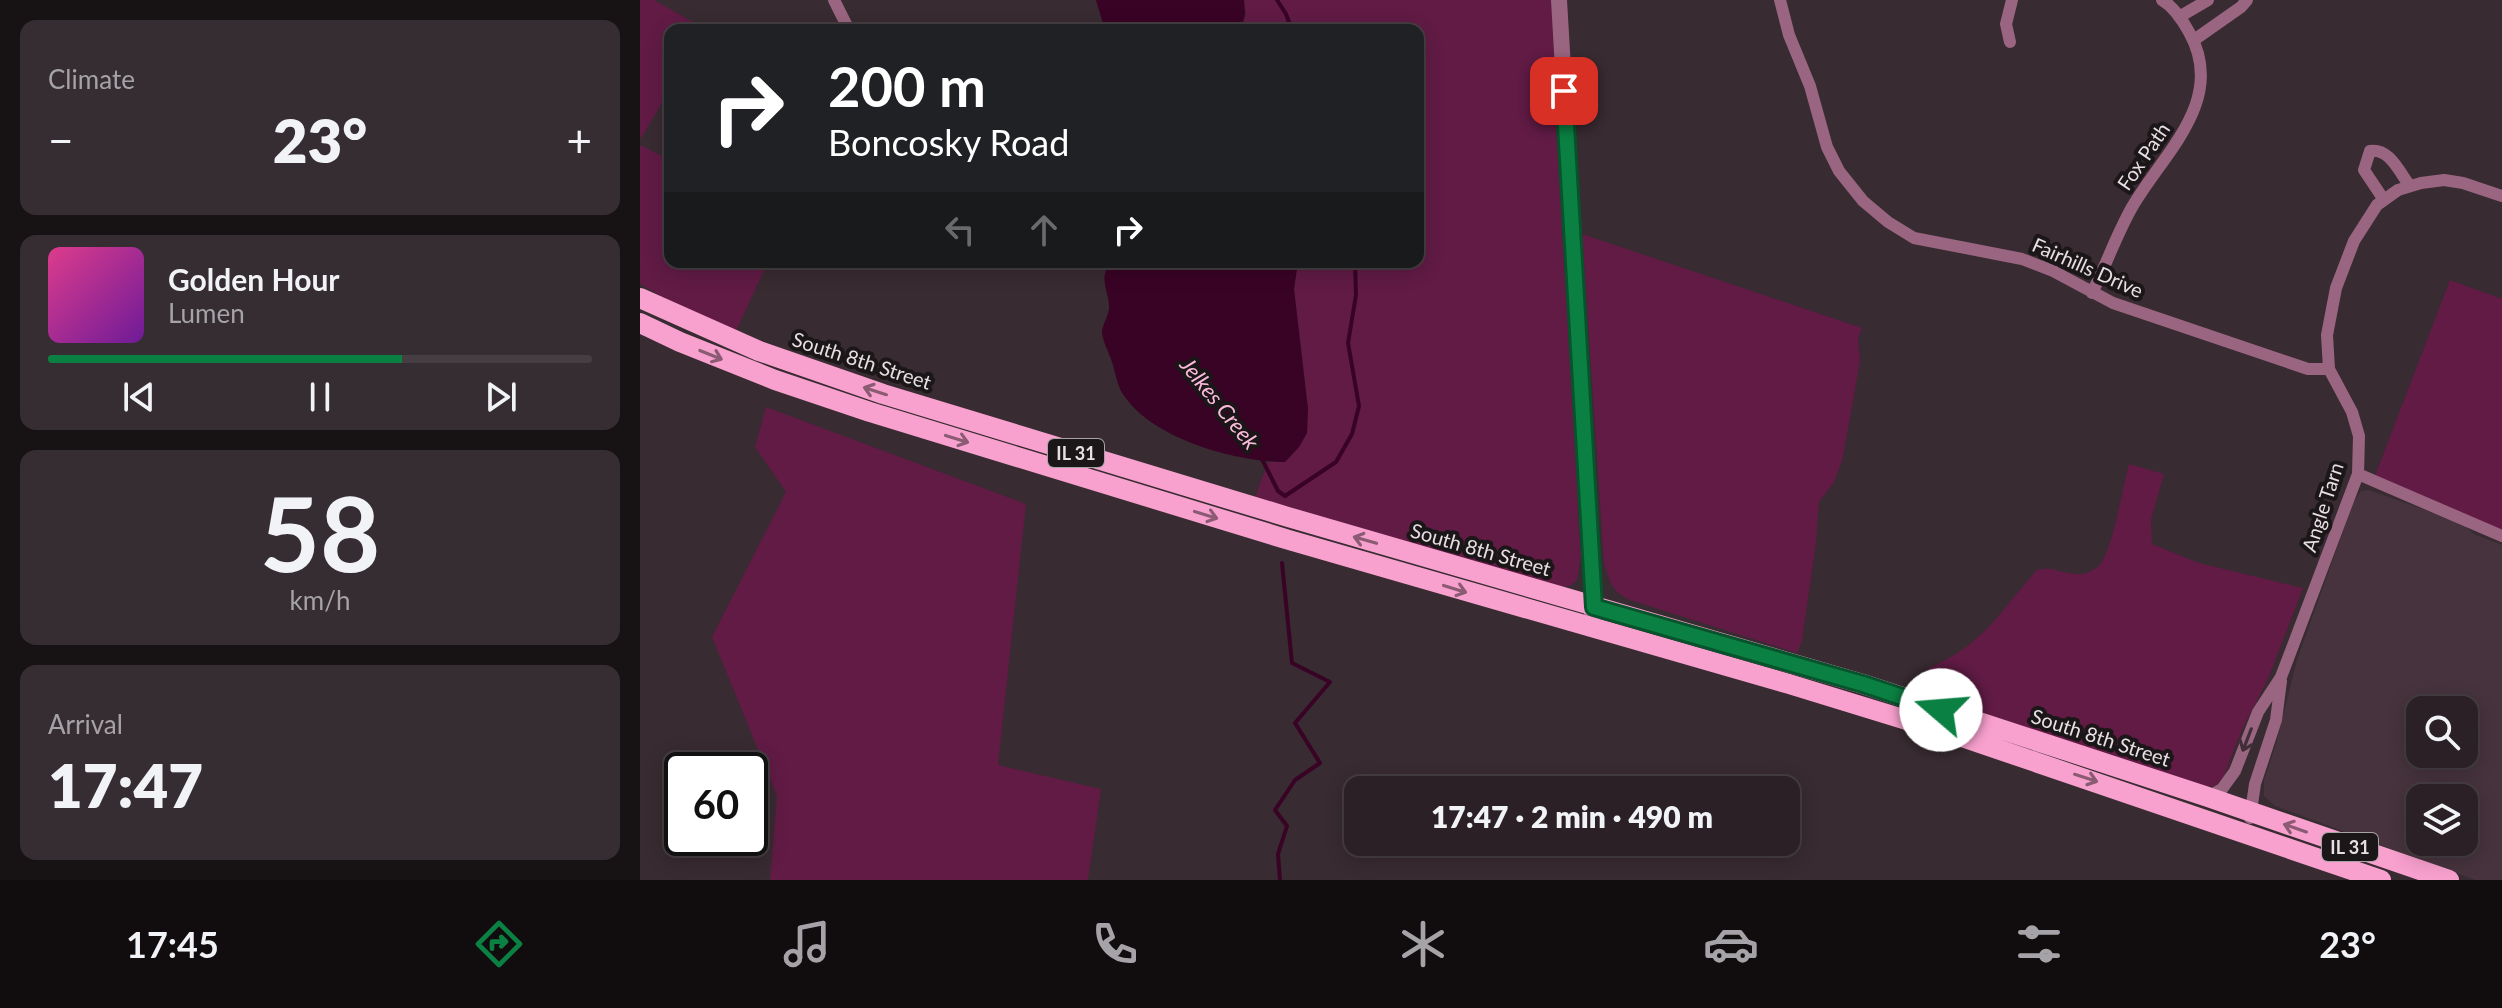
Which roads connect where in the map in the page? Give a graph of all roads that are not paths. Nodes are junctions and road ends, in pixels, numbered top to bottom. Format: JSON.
{"nodes":[{"id":1,"x":834,"y":0,"type":"edge"},
{"id":2,"x":1559,"y":0,"type":"edge"},
{"id":3,"x":1780,"y":0,"type":"edge"},
{"id":4,"x":2012,"y":0,"type":"edge"},
{"id":5,"x":2162,"y":0,"type":"edge"},
{"id":6,"x":2208,"y":0,"type":"edge"},
{"id":7,"x":2247,"y":0,"type":"edge"},
{"id":8,"x":2179,"y":17,"type":"junction"},
{"id":9,"x":846,"y":24,"type":"edge"},
{"id":10,"x":2194,"y":40,"type":"junction"},
{"id":11,"x":2010,"y":42,"type":"dead end"},
{"id":12,"x":2410,"y":186,"type":"junction"},
{"id":13,"x":2502,"y":196,"type":"edge"},
{"id":14,"x":2384,"y":200,"type":"junction"},
{"id":15,"x":2092,"y":293,"type":"junction"},
{"id":16,"x":640,"y":298,"type":"edge"},
{"id":17,"x":640,"y":323,"type":"edge"},
{"id":18,"x":2329,"y":369,"type":"junction"},
{"id":19,"x":2358,"y":474,"type":"junction"},
{"id":20,"x":2502,"y":536,"type":"edge"},
{"id":21,"x":1594,"y":607,"type":"junction"},
{"id":22,"x":1590,"y":629,"type":"junction"},
{"id":23,"x":2281,"y":677,"type":"junction"},
{"id":24,"x":2208,"y":797,"type":"junction"},
{"id":25,"x":2252,"y":813,"type":"junction"},
{"id":26,"x":2244,"y":833,"type":"junction"},
{"id":27,"x":2381,"y":880,"type":"edge"},
{"id":28,"x":2449,"y":880,"type":"edge"}],
"edges":[{"from":1,"to":9,"type":"street"},
{"from":2,"to":21,"type":"street"},
{"from":3,"to":15,"type":"street","name":"Fairhills Drive"},
{"from":4,"to":11,"type":"street"},
{"from":5,"to":8,"type":"street","name":"Fox Path"},
{"from":6,"to":8,"type":"street"},
{"from":7,"to":10,"type":"street"},
{"from":8,"to":10,"type":"street","name":"Fox Path"},
{"from":10,"to":15,"type":"street","name":"Fox Path"},
{"from":12,"to":13,"type":"street","name":"Angle Tarn"},
{"from":12,"to":14,"type":"street","name":"Angle Tarn"},
{"from":12,"to":14,"type":"street"},
{"from":14,"to":18,"type":"street","name":"Angle Tarn"},
{"from":15,"to":18,"type":"street","name":"Fairhills Drive"},
{"from":21,"to":16,"type":"main road","name":"South 8th Street","number":"IL 31","one_way":true},
{"from":17,"to":22,"type":"main road","one_way":true},
{"from":18,"to":19,"type":"street","name":"Angle Tarn"},
{"from":19,"to":20,"type":"street"},
{"from":19,"to":23,"type":"street","name":"Angle Tarn"},
{"from":21,"to":22,"type":"street"},
{"from":21,"to":24,"type":"main road","name":"South 8th Street","number":"IL 31"},
{"from":22,"to":26,"type":"main road","one_way":true},
{"from":23,"to":24,"type":"street","name":"Angle Tarn","one_way":true},
{"from":23,"to":25,"type":"street","name":"Angle Tarn"},
{"from":24,"to":25,"type":"main road","name":"South 8th Street","number":"IL 31"},
{"from":25,"to":26,"type":"street","name":"Angle Tarn"},
{"from":28,"to":25,"type":"main road","name":"South 8th Street","number":"IL 31","one_way":true},
{"from":26,"to":27,"type":"main road"}]}
